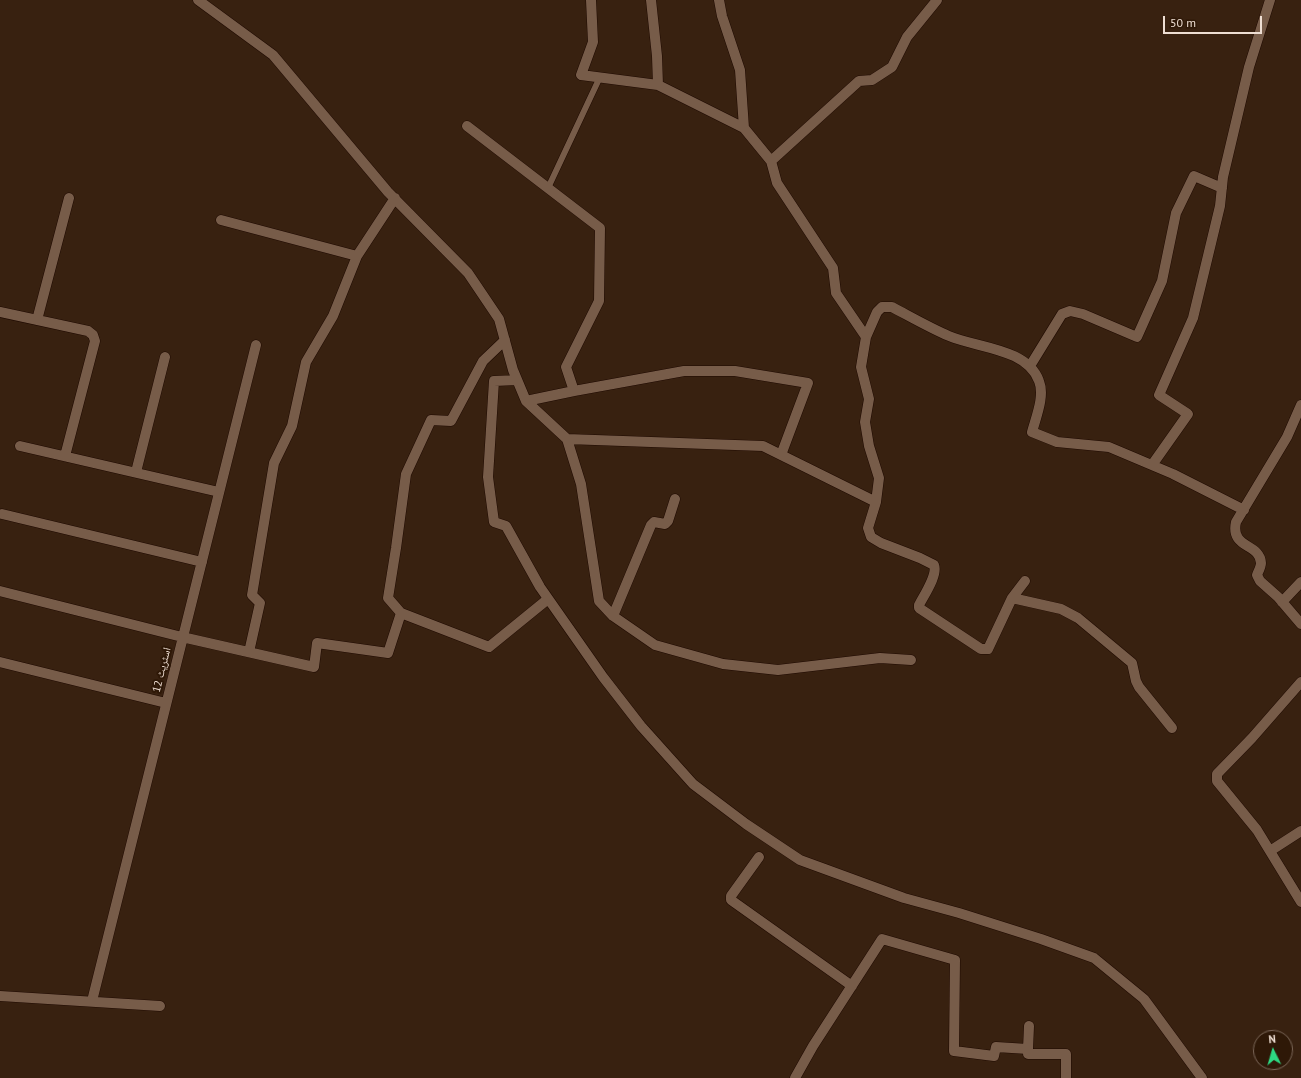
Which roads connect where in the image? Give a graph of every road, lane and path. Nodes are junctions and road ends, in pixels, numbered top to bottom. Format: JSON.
{"nodes":[{"id":1,"x":198,"y":0,"type":"edge"},
{"id":2,"x":590,"y":0,"type":"edge"},
{"id":3,"x":651,"y":0,"type":"edge"},
{"id":4,"x":719,"y":0,"type":"edge"},
{"id":5,"x":937,"y":0,"type":"edge"},
{"id":6,"x":1270,"y":0,"type":"edge"},
{"id":7,"x":600,"y":78,"type":"junction"},
{"id":8,"x":658,"y":85,"type":"junction"},
{"id":9,"x":467,"y":126,"type":"dead end"},
{"id":10,"x":744,"y":128,"type":"junction"},
{"id":11,"x":771,"y":161,"type":"junction"},
{"id":12,"x":548,"y":188,"type":"junction"},
{"id":13,"x":1222,"y":188,"type":"junction"},
{"id":14,"x":69,"y":198,"type":"dead end"},
{"id":15,"x":394,"y":198,"type":"junction"},
{"id":16,"x":221,"y":220,"type":"dead end"},
{"id":17,"x":357,"y":256,"type":"junction"},
{"id":18,"x":0,"y":312,"type":"edge"},
{"id":19,"x":37,"y":320,"type":"junction"},
{"id":20,"x":866,"y":336,"type":"junction"},
{"id":21,"x":505,"y":340,"type":"junction"},
{"id":22,"x":256,"y":345,"type":"dead end"},
{"id":23,"x":165,"y":357,"type":"dead end"},
{"id":24,"x":1030,"y":366,"type":"junction"},
{"id":25,"x":517,"y":380,"type":"junction"},
{"id":26,"x":574,"y":391,"type":"junction"},
{"id":27,"x":526,"y":401,"type":"junction"},
{"id":28,"x":1301,"y":405,"type":"edge"},
{"id":29,"x":567,"y":439,"type":"junction"},
{"id":30,"x":20,"y":446,"type":"dead end"},
{"id":31,"x":781,"y":455,"type":"junction"},
{"id":32,"x":65,"y":456,"type":"junction"},
{"id":33,"x":1152,"y":465,"type":"junction"},
{"id":34,"x":136,"y":472,"type":"junction"},
{"id":35,"x":219,"y":492,"type":"junction"},
{"id":36,"x":675,"y":498,"type":"dead end"},
{"id":37,"x":876,"y":502,"type":"junction"},
{"id":38,"x":1244,"y":510,"type":"junction"},
{"id":39,"x":2,"y":514,"type":"dead end"},
{"id":40,"x":202,"y":562,"type":"junction"},
{"id":41,"x":1025,"y":581,"type":"dead end"},
{"id":42,"x":1301,"y":582,"type":"edge"},
{"id":43,"x":0,"y":591,"type":"edge"},
{"id":44,"x":1012,"y":598,"type":"junction"},
{"id":45,"x":548,"y":599,"type":"junction"},
{"id":46,"x":1282,"y":602,"type":"junction"},
{"id":47,"x":401,"y":613,"type":"junction"},
{"id":48,"x":613,"y":616,"type":"junction"},
{"id":49,"x":1301,"y":624,"type":"edge"},
{"id":50,"x":182,"y":637,"type":"junction"},
{"id":51,"x":249,"y":652,"type":"junction"},
{"id":52,"x":911,"y":660,"type":"dead end"},
{"id":53,"x":0,"y":662,"type":"edge"},
{"id":54,"x":1301,"y":682,"type":"edge"},
{"id":55,"x":166,"y":702,"type":"junction"},
{"id":56,"x":1172,"y":728,"type":"dead end"},
{"id":57,"x":1301,"y":831,"type":"edge"},
{"id":58,"x":1270,"y":851,"type":"junction"},
{"id":59,"x":759,"y":857,"type":"dead end"},
{"id":60,"x":1301,"y":902,"type":"edge"},
{"id":61,"x":852,"y":986,"type":"junction"},
{"id":62,"x":0,"y":996,"type":"edge"},
{"id":63,"x":92,"y":1001,"type":"junction"},
{"id":64,"x":160,"y":1006,"type":"dead end"},
{"id":65,"x":1029,"y":1026,"type":"dead end"},
{"id":66,"x":1028,"y":1049,"type":"junction"},
{"id":67,"x":795,"y":1078,"type":"edge"},
{"id":68,"x":1066,"y":1078,"type":"edge"},
{"id":69,"x":1202,"y":1078,"type":"edge"}],
"edges":[{"from":1,"to":15,"type":"street"},
{"from":2,"to":7,"type":"street"},
{"from":3,"to":8,"type":"street"},
{"from":4,"to":10,"type":"street"},
{"from":5,"to":11,"type":"street"},
{"from":6,"to":13,"type":"street"},
{"from":7,"to":8,"type":"street"},
{"from":7,"to":12,"type":"lane"},
{"from":8,"to":10,"type":"street"},
{"from":9,"to":12,"type":"street"},
{"from":10,"to":11,"type":"street"},
{"from":11,"to":20,"type":"street"},
{"from":12,"to":26,"type":"street"},
{"from":13,"to":24,"type":"street"},
{"from":13,"to":33,"type":"street"},
{"from":14,"to":19,"type":"street"},
{"from":15,"to":17,"type":"street"},
{"from":15,"to":21,"type":"street"},
{"from":16,"to":17,"type":"street"},
{"from":17,"to":51,"type":"street"},
{"from":18,"to":19,"type":"street"},
{"from":19,"to":32,"type":"street"},
{"from":20,"to":24,"type":"street"},
{"from":20,"to":37,"type":"street"},
{"from":21,"to":25,"type":"street"},
{"from":21,"to":47,"type":"street"},
{"from":22,"to":35,"type":"street","name":"اسٹریٹ 12"},
{"from":23,"to":34,"type":"street"},
{"from":24,"to":33,"type":"street"},
{"from":25,"to":27,"type":"street"},
{"from":25,"to":45,"type":"street"},
{"from":26,"to":27,"type":"street"},
{"from":26,"to":31,"type":"street"},
{"from":27,"to":29,"type":"street"},
{"from":28,"to":38,"type":"street"},
{"from":29,"to":31,"type":"street"},
{"from":29,"to":48,"type":"street"},
{"from":30,"to":32,"type":"street"},
{"from":31,"to":37,"type":"street"},
{"from":32,"to":34,"type":"street"},
{"from":33,"to":38,"type":"street"},
{"from":34,"to":35,"type":"street"},
{"from":35,"to":40,"type":"street","name":"اسٹریٹ 12"},
{"from":36,"to":48,"type":"street"},
{"from":37,"to":44,"type":"street"},
{"from":38,"to":46,"type":"street"},
{"from":39,"to":40,"type":"street"},
{"from":40,"to":50,"type":"street","name":"اسٹریٹ 12"},
{"from":41,"to":44,"type":"street"},
{"from":42,"to":46,"type":"street"},
{"from":43,"to":50,"type":"street"},
{"from":44,"to":56,"type":"street"},
{"from":45,"to":47,"type":"street"},
{"from":45,"to":69,"type":"street"},
{"from":46,"to":49,"type":"street"},
{"from":47,"to":51,"type":"street"},
{"from":48,"to":52,"type":"street"},
{"from":50,"to":51,"type":"street"},
{"from":50,"to":55,"type":"street","name":"اسٹریٹ 12"},
{"from":53,"to":55,"type":"street"},
{"from":54,"to":58,"type":"street"},
{"from":55,"to":63,"type":"street","name":"اسٹریٹ 12"},
{"from":57,"to":58,"type":"street"},
{"from":58,"to":60,"type":"street"},
{"from":59,"to":61,"type":"street"},
{"from":61,"to":66,"type":"street"},
{"from":61,"to":67,"type":"street"},
{"from":62,"to":63,"type":"street"},
{"from":63,"to":64,"type":"street"},
{"from":65,"to":66,"type":"street"},
{"from":66,"to":68,"type":"street"}]}
